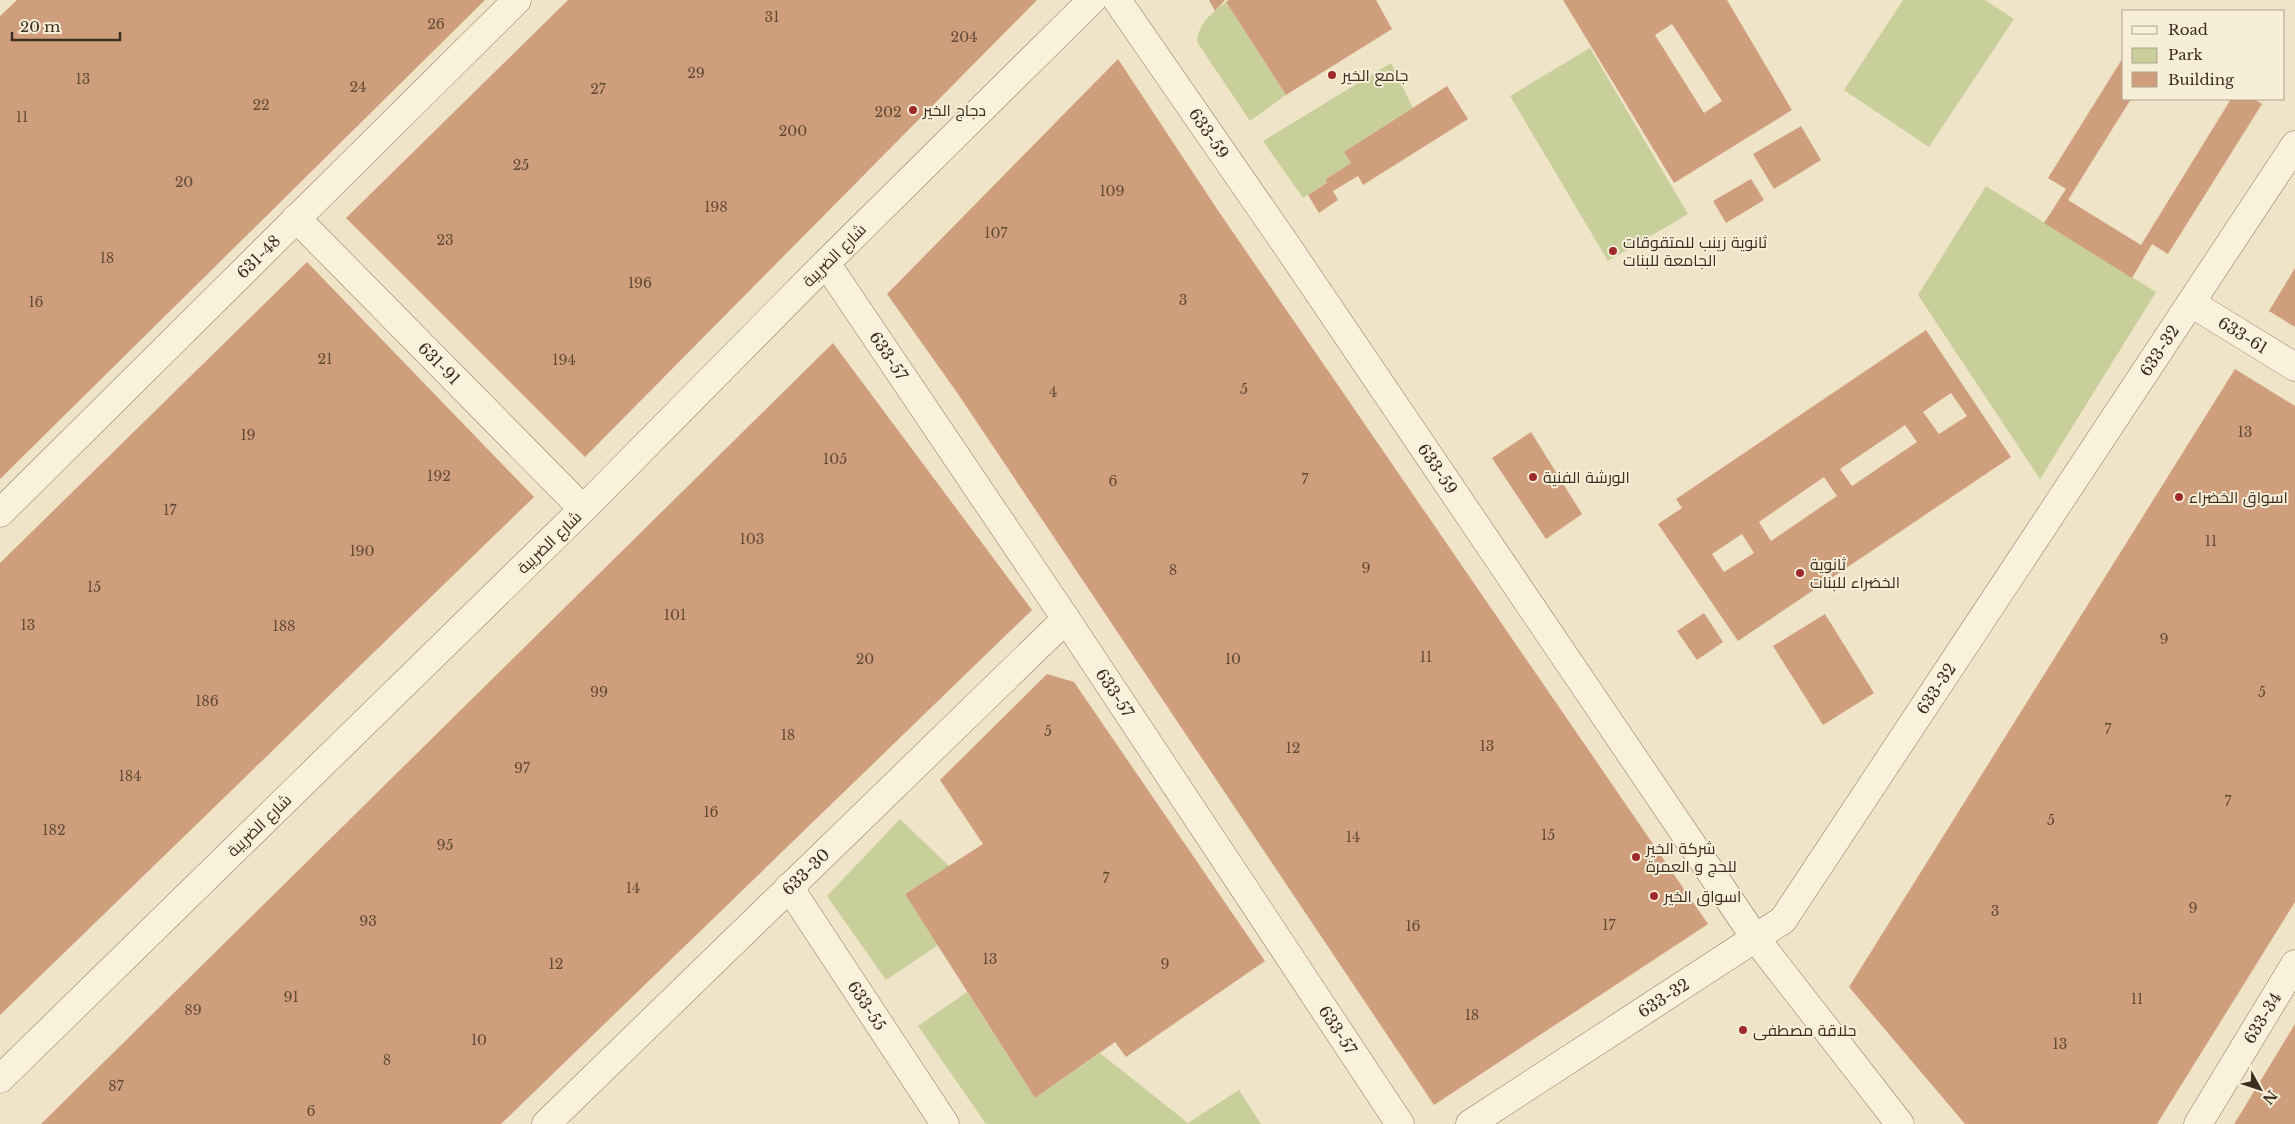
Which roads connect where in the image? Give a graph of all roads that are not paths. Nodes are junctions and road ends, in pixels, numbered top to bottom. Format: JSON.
{"nodes":[{"id":1,"x":517,"y":0,"type":"edge"},
{"id":2,"x":1092,"y":0,"type":"edge"},
{"id":3,"x":1116,"y":0,"type":"edge"},
{"id":4,"x":2295,"y":144,"type":"edge"},
{"id":5,"x":296,"y":218,"type":"junction"},
{"id":6,"x":826,"y":263,"type":"junction"},
{"id":7,"x":2191,"y":303,"type":"junction"},
{"id":8,"x":2295,"y":367,"type":"edge"},
{"id":9,"x":584,"y":509,"type":"junction"},
{"id":10,"x":0,"y":513,"type":"edge"},
{"id":11,"x":1066,"y":619,"type":"junction"},
{"id":12,"x":789,"y":888,"type":"junction"},
{"id":13,"x":1756,"y":939,"type":"junction"},
{"id":14,"x":2295,"y":964,"type":"edge"},
{"id":15,"x":0,"y":1079,"type":"edge"},
{"id":16,"x":546,"y":1124,"type":"edge"},
{"id":17,"x":945,"y":1124,"type":"edge"},
{"id":18,"x":1400,"y":1124,"type":"edge"},
{"id":19,"x":1470,"y":1124,"type":"edge"},
{"id":20,"x":1900,"y":1124,"type":"edge"},
{"id":21,"x":2198,"y":1124,"type":"edge"}],
"edges":[{"from":1,"to":5,"type":"street","name":"631-48"},
{"from":2,"to":6,"type":"street","name":"شارع الضريبة"},
{"from":3,"to":13,"type":"street","name":"633-59"},
{"from":4,"to":7,"type":"street","name":"633-32"},
{"from":5,"to":9,"type":"street","name":"631-91"},
{"from":5,"to":10,"type":"street","name":"631-48"},
{"from":6,"to":9,"type":"street","name":"شارع الضريبة"},
{"from":6,"to":11,"type":"street","name":"633-57"},
{"from":7,"to":8,"type":"street","name":"633-61"},
{"from":7,"to":13,"type":"street","name":"633-32"},
{"from":9,"to":15,"type":"street","name":"شارع الضريبة"},
{"from":11,"to":12,"type":"street","name":"633-30"},
{"from":11,"to":18,"type":"street","name":"633-57"},
{"from":12,"to":16,"type":"street","name":"633-30"},
{"from":12,"to":17,"type":"street","name":"633-55"},
{"from":13,"to":19,"type":"street","name":"633-32"},
{"from":13,"to":20,"type":"street","name":"633-59"},
{"from":14,"to":21,"type":"street","name":"633-34"}]}
